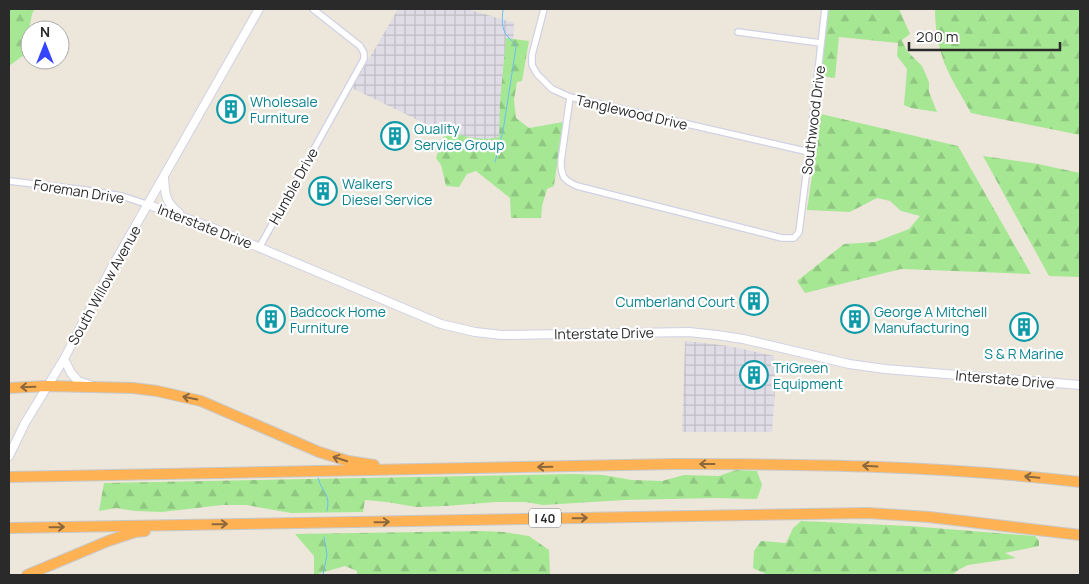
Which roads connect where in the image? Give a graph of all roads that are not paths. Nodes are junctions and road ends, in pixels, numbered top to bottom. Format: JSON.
{"nodes":[{"id":1,"x":259,"y":9,"type":"edge"},
{"id":2,"x":313,"y":9,"type":"edge"},
{"id":3,"x":544,"y":9,"type":"edge"},
{"id":4,"x":825,"y":9,"type":"edge"},
{"id":5,"x":738,"y":32,"type":"dead end"},
{"id":6,"x":821,"y":43,"type":"junction"},
{"id":7,"x":570,"y":97,"type":"junction"},
{"id":8,"x":809,"y":152,"type":"junction"},
{"id":9,"x":164,"y":177,"type":"junction"},
{"id":10,"x":9,"y":181,"type":"edge"},
{"id":11,"x":149,"y":205,"type":"junction"},
{"id":12,"x":184,"y":218,"type":"junction"},
{"id":13,"x":799,"y":232,"type":"joint"},
{"id":14,"x":259,"y":248,"type":"junction"},
{"id":15,"x":64,"y":359,"type":"junction"},
{"id":16,"x":1080,"y":385,"type":"edge"},
{"id":17,"x":47,"y":386,"type":"junction"},
{"id":18,"x":9,"y":388,"type":"edge"},
{"id":19,"x":102,"y":388,"type":"junction"},
{"id":20,"x":10,"y":454,"type":"edge"},
{"id":21,"x":406,"y":469,"type":"junction"},
{"id":22,"x":9,"y":477,"type":"edge"},
{"id":23,"x":1080,"y":482,"type":"edge"},
{"id":24,"x":190,"y":525,"type":"junction"},
{"id":25,"x":9,"y":528,"type":"edge"},
{"id":26,"x":1080,"y":535,"type":"edge"},
{"id":27,"x":27,"y":575,"type":"edge"}],
"edges":[{"from":1,"to":9,"type":"main road","name":"South Willow Avenue"},
{"from":2,"to":14,"type":"street","name":"Humble Drive"},
{"from":3,"to":7,"type":"street"},
{"from":4,"to":6,"type":"street","name":"Southwood Drive"},
{"from":5,"to":6,"type":"street"},
{"from":6,"to":8,"type":"street","name":"Southwood Drive"},
{"from":7,"to":8,"type":"street","name":"Tanglewood Drive"},
{"from":7,"to":13,"type":"street","name":"Tanglewood Drive"},
{"from":8,"to":13,"type":"street","name":"Southwood Drive"},
{"from":9,"to":11,"type":"main road","name":"South Willow Avenue"},
{"from":9,"to":12,"type":"main road"},
{"from":10,"to":11,"type":"street","name":"Foreman Drive"},
{"from":11,"to":12,"type":"main road","name":"Interstate Drive"},
{"from":11,"to":15,"type":"main road","name":"South Willow Avenue"},
{"from":12,"to":14,"type":"main road","name":"Interstate Drive"},
{"from":14,"to":16,"type":"main road","name":"Interstate Drive"},
{"from":15,"to":17,"type":"main road","name":"South Willow Avenue"},
{"from":15,"to":19,"type":"main road"},
{"from":17,"to":18,"type":"highway","one_way":true},
{"from":17,"to":19,"type":"highway"},
{"from":17,"to":20,"type":"main road","name":"South Willow Avenue"},
{"from":21,"to":19,"type":"highway","one_way":true},
{"from":21,"to":22,"type":"highway"},
{"from":23,"to":21,"type":"highway","one_way":true},
{"from":25,"to":24,"type":"highway","number":"I 40","one_way":true},
{"from":24,"to":26,"type":"highway","number":"I 40","one_way":true},
{"from":24,"to":27,"type":"highway"}]}
